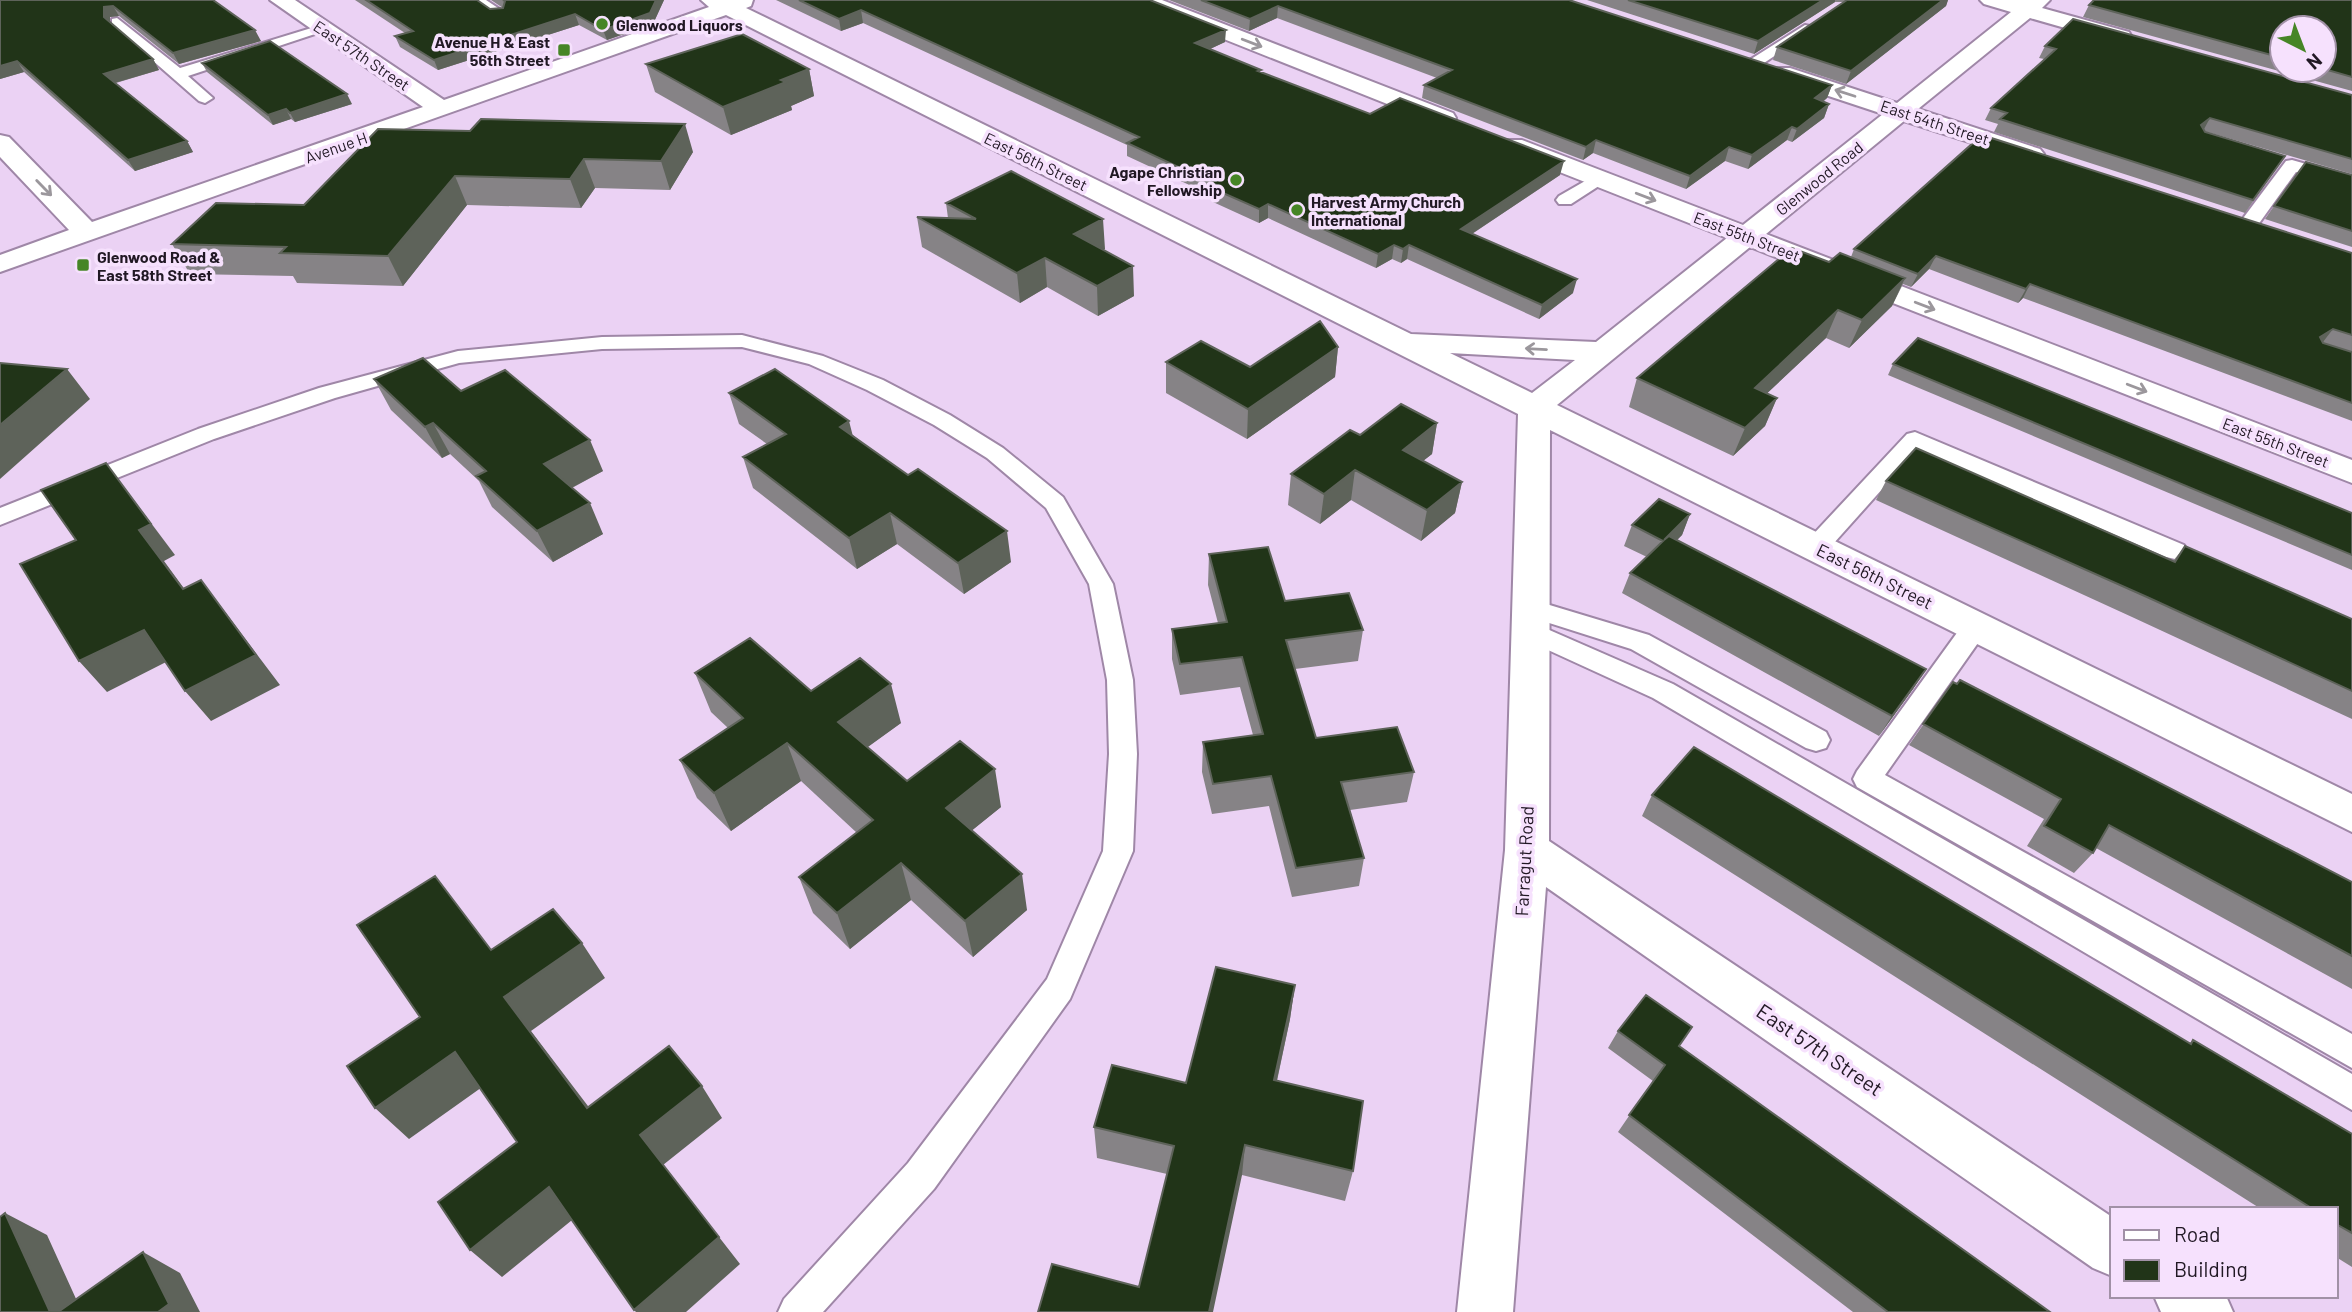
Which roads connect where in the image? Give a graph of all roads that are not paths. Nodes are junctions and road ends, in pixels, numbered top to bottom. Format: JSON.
{"nodes":[{"id":1,"x":281,"y":0,"type":"edge"},
{"id":2,"x":476,"y":0,"type":"edge"},
{"id":3,"x":1143,"y":0,"type":"edge"},
{"id":4,"x":1991,"y":0,"type":"edge"},
{"id":5,"x":731,"y":3,"type":"edge"},
{"id":6,"x":2032,"y":5,"type":"edge"},
{"id":7,"x":500,"y":14,"type":"edge"},
{"id":8,"x":117,"y":22,"type":"edge"},
{"id":9,"x":1813,"y":23,"type":"edge"},
{"id":10,"x":323,"y":29,"type":"junction"},
{"id":11,"x":2140,"y":42,"type":"edge"},
{"id":12,"x":1727,"y":55,"type":"edge"},
{"id":13,"x":1754,"y":64,"type":"junction"},
{"id":14,"x":177,"y":74,"type":"junction"},
{"id":15,"x":205,"y":98,"type":"dead end"},
{"id":16,"x":443,"y":110,"type":"junction"},
{"id":17,"x":1902,"y":111,"type":"junction"},
{"id":18,"x":1468,"y":127,"type":"edge"},
{"id":19,"x":1494,"y":138,"type":"edge"},
{"id":20,"x":0,"y":142,"type":"edge"},
{"id":21,"x":2056,"y":162,"type":"edge"},
{"id":22,"x":1598,"y":178,"type":"junction"},
{"id":23,"x":2352,"y":183,"type":"edge"},
{"id":24,"x":1565,"y":200,"type":"dead end"},
{"id":25,"x":2223,"y":216,"type":"edge"},
{"id":26,"x":2248,"y":225,"type":"junction"},
{"id":27,"x":87,"y":233,"type":"junction"},
{"id":28,"x":2274,"y":233,"type":"edge"},
{"id":29,"x":1748,"y":236,"type":"junction"},
{"id":30,"x":0,"y":264,"type":"edge"},
{"id":31,"x":0,"y":292,"type":"edge"},
{"id":32,"x":1396,"y":340,"type":"junction"},
{"id":33,"x":1604,"y":352,"type":"junction"},
{"id":34,"x":1534,"y":408,"type":"junction"},
{"id":35,"x":2352,"y":472,"type":"edge"},
{"id":36,"x":0,"y":517,"type":"edge"},
{"id":37,"x":1816,"y":547,"type":"junction"},
{"id":38,"x":2175,"y":551,"type":"dead end"},
{"id":39,"x":1532,"y":620,"type":"junction"},
{"id":40,"x":1976,"y":626,"type":"junction"},
{"id":41,"x":1816,"y":740,"type":"dead end"},
{"id":42,"x":2352,"y":814,"type":"edge"},
{"id":43,"x":1527,"y":850,"type":"junction"},
{"id":44,"x":2352,"y":1052,"type":"edge"},
{"id":45,"x":2352,"y":1093,"type":"edge"},
{"id":46,"x":2110,"y":1248,"type":"edge"},
{"id":47,"x":2185,"y":1298,"type":"edge"},
{"id":48,"x":797,"y":1312,"type":"edge"},
{"id":49,"x":1485,"y":1312,"type":"edge"},
{"id":50,"x":2205,"y":1312,"type":"edge"}],
"edges":[{"from":1,"to":10,"type":"street","name":"East 57th Street"},
{"from":2,"to":7,"type":"lane"},
{"from":3,"to":18,"type":"street","one_way":true},
{"from":4,"to":6,"type":"street"},
{"from":5,"to":16,"type":"street","name":"Avenue H"},
{"from":5,"to":32,"type":"street","name":"East 56th Street"},
{"from":6,"to":11,"type":"street"},
{"from":6,"to":17,"type":"street","name":"Glenwood Road"},
{"from":8,"to":14,"type":"lane"},
{"from":9,"to":13,"type":"lane"},
{"from":10,"to":14,"type":"lane"},
{"from":10,"to":16,"type":"street","name":"East 57th Street"},
{"from":12,"to":13,"type":"street","name":"East 54th Street"},
{"from":17,"to":13,"type":"street","name":"East 54th Street","one_way":true},
{"from":14,"to":15,"type":"lane"},
{"from":16,"to":27,"type":"street","name":"Avenue H"},
{"from":17,"to":21,"type":"street","name":"East 54th Street"},
{"from":17,"to":29,"type":"street","name":"Glenwood Road"},
{"from":19,"to":22,"type":"street","name":"East 55th Street"},
{"from":20,"to":27,"type":"street","one_way":true},
{"from":22,"to":24,"type":"lane"},
{"from":22,"to":29,"type":"street","name":"East 55th Street","one_way":true},
{"from":23,"to":26,"type":"lane"},
{"from":25,"to":26,"type":"street"},
{"from":26,"to":28,"type":"street"},
{"from":27,"to":30,"type":"street","name":"Avenue H"},
{"from":27,"to":31,"type":"street"},
{"from":29,"to":33,"type":"street","name":"Glenwood Road"},
{"from":29,"to":35,"type":"street","name":"East 55th Street","one_way":true},
{"from":33,"to":32,"type":"street","name":"East 56th Street","one_way":true},
{"from":32,"to":34,"type":"street","name":"East 56th Street"},
{"from":33,"to":34,"type":"street","name":"Glenwood Road"},
{"from":34,"to":37,"type":"street","name":"East 56th Street"},
{"from":34,"to":39,"type":"street","name":"Farragut Road"},
{"from":36,"to":48,"type":"lane"},
{"from":37,"to":38,"type":"lane"},
{"from":37,"to":40,"type":"street","name":"East 56th Street"},
{"from":39,"to":41,"type":"lane"},
{"from":39,"to":43,"type":"street","name":"Farragut Road"},
{"from":39,"to":45,"type":"lane"},
{"from":40,"to":42,"type":"street","name":"East 56th Street"},
{"from":40,"to":44,"type":"lane"},
{"from":43,"to":46,"type":"street","name":"East 57th Street"},
{"from":43,"to":49,"type":"street","name":"Farragut Road"},
{"from":47,"to":50,"type":"street"}]}
